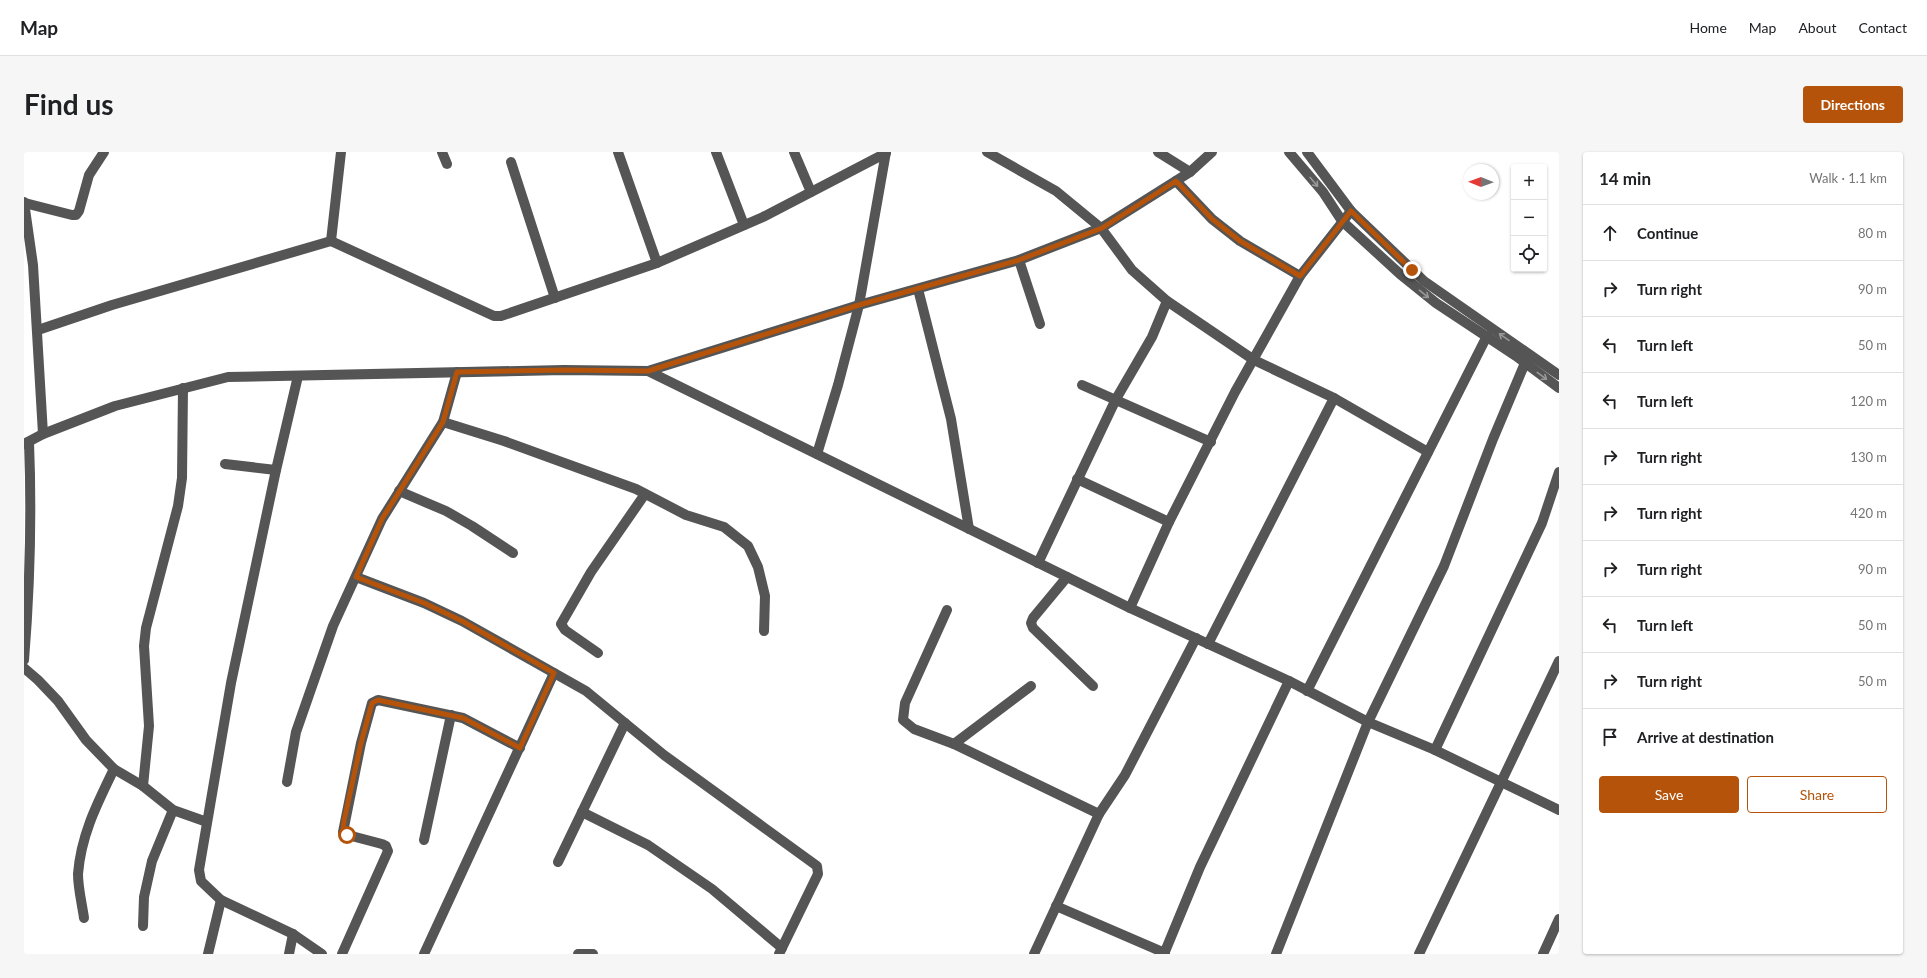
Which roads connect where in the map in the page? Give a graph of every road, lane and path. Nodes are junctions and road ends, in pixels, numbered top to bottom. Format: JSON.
{"nodes":[{"id":1,"x":104,"y":152,"type":"edge"},
{"id":2,"x":341,"y":152,"type":"edge"},
{"id":3,"x":442,"y":152,"type":"edge"},
{"id":4,"x":618,"y":152,"type":"edge"},
{"id":5,"x":716,"y":152,"type":"edge"},
{"id":6,"x":794,"y":152,"type":"edge"},
{"id":7,"x":886,"y":152,"type":"edge"},
{"id":8,"x":988,"y":152,"type":"edge"},
{"id":9,"x":1158,"y":152,"type":"edge"},
{"id":10,"x":1212,"y":152,"type":"edge"},
{"id":11,"x":1289,"y":152,"type":"edge"},
{"id":12,"x":1307,"y":152,"type":"edge"},
{"id":13,"x":511,"y":162,"type":"dead end"},
{"id":14,"x":447,"y":164,"type":"dead end"},
{"id":15,"x":1190,"y":172,"type":"junction"},
{"id":16,"x":1176,"y":181,"type":"junction"},
{"id":17,"x":811,"y":192,"type":"junction"},
{"id":18,"x":25,"y":202,"type":"edge"},
{"id":19,"x":1351,"y":211,"type":"junction"},
{"id":20,"x":1342,"y":221,"type":"junction"},
{"id":21,"x":744,"y":225,"type":"junction"},
{"id":22,"x":1102,"y":228,"type":"junction"},
{"id":23,"x":331,"y":241,"type":"junction"},
{"id":24,"x":1019,"y":260,"type":"junction"},
{"id":25,"x":657,"y":263,"type":"junction"},
{"id":26,"x":1300,"y":276,"type":"junction"},
{"id":27,"x":918,"y":289,"type":"junction"},
{"id":28,"x":555,"y":298,"type":"junction"},
{"id":29,"x":1167,"y":301,"type":"junction"},
{"id":30,"x":859,"y":305,"type":"junction"},
{"id":31,"x":1040,"y":324,"type":"dead end"},
{"id":32,"x":38,"y":330,"type":"junction"},
{"id":33,"x":1486,"y":336,"type":"junction"},
{"id":34,"x":1254,"y":360,"type":"junction"},
{"id":35,"x":1525,"y":363,"type":"junction"},
{"id":36,"x":648,"y":371,"type":"junction"},
{"id":37,"x":457,"y":372,"type":"junction"},
{"id":38,"x":1559,"y":375,"type":"edge"},
{"id":39,"x":298,"y":376,"type":"junction"},
{"id":40,"x":1082,"y":386,"type":"dead end"},
{"id":41,"x":183,"y":388,"type":"junction"},
{"id":42,"x":1559,"y":388,"type":"edge"},
{"id":43,"x":1334,"y":398,"type":"junction"},
{"id":44,"x":1116,"y":400,"type":"junction"},
{"id":45,"x":443,"y":422,"type":"junction"},
{"id":46,"x":43,"y":434,"type":"junction"},
{"id":47,"x":1210,"y":442,"type":"junction"},
{"id":48,"x":26,"y":443,"type":"edge"},
{"id":49,"x":1428,"y":452,"type":"junction"},
{"id":50,"x":817,"y":454,"type":"junction"},
{"id":51,"x":225,"y":464,"type":"dead end"},
{"id":52,"x":276,"y":470,"type":"junction"},
{"id":53,"x":1559,"y":472,"type":"edge"},
{"id":54,"x":1077,"y":479,"type":"junction"},
{"id":55,"x":399,"y":491,"type":"junction"},
{"id":56,"x":645,"y":494,"type":"junction"},
{"id":57,"x":1170,"y":522,"type":"junction"},
{"id":58,"x":968,"y":529,"type":"junction"},
{"id":59,"x":513,"y":554,"type":"dead end"},
{"id":60,"x":1038,"y":563,"type":"junction"},
{"id":61,"x":356,"y":577,"type":"junction"},
{"id":62,"x":1067,"y":577,"type":"junction"},
{"id":63,"x":1130,"y":608,"type":"junction"},
{"id":64,"x":948,"y":610,"type":"dead end"},
{"id":65,"x":764,"y":631,"type":"dead end"},
{"id":66,"x":1196,"y":638,"type":"junction"},
{"id":67,"x":1208,"y":644,"type":"junction"},
{"id":68,"x":598,"y":653,"type":"dead end"},
{"id":69,"x":24,"y":660,"type":"edge"},
{"id":70,"x":1559,"y":661,"type":"edge"},
{"id":71,"x":24,"y":668,"type":"edge"},
{"id":72,"x":554,"y":673,"type":"junction"},
{"id":73,"x":1289,"y":681,"type":"junction"},
{"id":74,"x":1031,"y":686,"type":"dead end"},
{"id":75,"x":1093,"y":686,"type":"dead end"},
{"id":76,"x":1308,"y":691,"type":"junction"},
{"id":77,"x":451,"y":715,"type":"junction"},
{"id":78,"x":1368,"y":722,"type":"junction"},
{"id":79,"x":625,"y":723,"type":"junction"},
{"id":80,"x":954,"y":744,"type":"junction"},
{"id":81,"x":520,"y":748,"type":"junction"},
{"id":82,"x":1435,"y":750,"type":"junction"},
{"id":83,"x":114,"y":769,"type":"junction"},
{"id":84,"x":286,"y":782,"type":"dead end"},
{"id":85,"x":1501,"y":782,"type":"junction"},
{"id":86,"x":143,"y":786,"type":"junction"},
{"id":87,"x":173,"y":810,"type":"junction"},
{"id":88,"x":1559,"y":810,"type":"edge"},
{"id":89,"x":582,"y":812,"type":"junction"},
{"id":90,"x":1099,"y":814,"type":"junction"},
{"id":91,"x":207,"y":822,"type":"junction"},
{"id":92,"x":424,"y":840,"type":"dead end"},
{"id":93,"x":558,"y":862,"type":"dead end"},
{"id":94,"x":221,"y":900,"type":"junction"},
{"id":95,"x":1056,"y":906,"type":"junction"},
{"id":96,"x":84,"y":918,"type":"dead end"},
{"id":97,"x":1559,"y":918,"type":"edge"},
{"id":98,"x":143,"y":926,"type":"dead end"},
{"id":99,"x":293,"y":934,"type":"junction"},
{"id":100,"x":780,"y":951,"type":"edge"},
{"id":101,"x":1164,"y":953,"type":"edge"},
{"id":102,"x":208,"y":954,"type":"edge"},
{"id":103,"x":289,"y":954,"type":"edge"},
{"id":104,"x":322,"y":954,"type":"edge"},
{"id":105,"x":342,"y":954,"type":"edge"},
{"id":106,"x":424,"y":954,"type":"edge"},
{"id":107,"x":578,"y":954,"type":"edge"},
{"id":108,"x":593,"y":954,"type":"edge"},
{"id":109,"x":1034,"y":954,"type":"edge"},
{"id":110,"x":1276,"y":954,"type":"edge"},
{"id":111,"x":1420,"y":954,"type":"edge"},
{"id":112,"x":1543,"y":954,"type":"edge"}],
"edges":[{"from":1,"to":18,"type":"street"},
{"from":2,"to":23,"type":"street"},
{"from":3,"to":14,"type":"street"},
{"from":4,"to":25,"type":"street"},
{"from":5,"to":21,"type":"street"},
{"from":6,"to":17,"type":"street"},
{"from":7,"to":17,"type":"street"},
{"from":7,"to":30,"type":"street"},
{"from":8,"to":22,"type":"street"},
{"from":9,"to":15,"type":"street"},
{"from":10,"to":15,"type":"street"},
{"from":11,"to":20,"type":"street","one_way":true},
{"from":12,"to":19,"type":"street"},
{"from":13,"to":28,"type":"street"},
{"from":15,"to":16,"type":"street"},
{"from":16,"to":22,"type":"street"},
{"from":16,"to":26,"type":"street"},
{"from":17,"to":21,"type":"street"},
{"from":18,"to":32,"type":"street"},
{"from":19,"to":20,"type":"street"},
{"from":38,"to":19,"type":"street","one_way":true},
{"from":20,"to":26,"type":"street"},
{"from":20,"to":33,"type":"street","one_way":true},
{"from":21,"to":25,"type":"street"},
{"from":22,"to":24,"type":"street"},
{"from":22,"to":29,"type":"street"},
{"from":23,"to":28,"type":"street"},
{"from":23,"to":32,"type":"street"},
{"from":24,"to":27,"type":"street"},
{"from":24,"to":31,"type":"street"},
{"from":25,"to":28,"type":"street"},
{"from":26,"to":34,"type":"street"},
{"from":27,"to":30,"type":"street"},
{"from":27,"to":58,"type":"street"},
{"from":29,"to":34,"type":"street"},
{"from":29,"to":44,"type":"street"},
{"from":30,"to":36,"type":"street"},
{"from":30,"to":50,"type":"street"},
{"from":32,"to":46,"type":"street"},
{"from":33,"to":35,"type":"street"},
{"from":33,"to":49,"type":"street"},
{"from":34,"to":43,"type":"street"},
{"from":34,"to":47,"type":"street"},
{"from":35,"to":42,"type":"street","one_way":true},
{"from":35,"to":78,"type":"street"},
{"from":36,"to":37,"type":"street"},
{"from":36,"to":50,"type":"street"},
{"from":37,"to":39,"type":"street"},
{"from":37,"to":45,"type":"street"},
{"from":39,"to":41,"type":"street"},
{"from":39,"to":52,"type":"street"},
{"from":40,"to":44,"type":"street"},
{"from":41,"to":46,"type":"street"},
{"from":41,"to":86,"type":"street"},
{"from":43,"to":49,"type":"street"},
{"from":43,"to":67,"type":"street"},
{"from":44,"to":47,"type":"street"},
{"from":44,"to":54,"type":"street"},
{"from":45,"to":55,"type":"street"},
{"from":45,"to":56,"type":"street"},
{"from":46,"to":48,"type":"street"},
{"from":47,"to":57,"type":"street"},
{"from":48,"to":69,"type":"street"},
{"from":49,"to":76,"type":"street"},
{"from":50,"to":58,"type":"street"},
{"from":51,"to":52,"type":"street"},
{"from":52,"to":91,"type":"street"},
{"from":53,"to":82,"type":"street"},
{"from":54,"to":57,"type":"street"},
{"from":54,"to":60,"type":"street"},
{"from":55,"to":59,"type":"street"},
{"from":55,"to":61,"type":"street"},
{"from":56,"to":65,"type":"street"},
{"from":56,"to":68,"type":"street"},
{"from":57,"to":63,"type":"street"},
{"from":58,"to":60,"type":"street"},
{"from":60,"to":62,"type":"street"},
{"from":61,"to":72,"type":"street"},
{"from":61,"to":84,"type":"street"},
{"from":62,"to":63,"type":"street"},
{"from":62,"to":75,"type":"street"},
{"from":63,"to":66,"type":"street"},
{"from":64,"to":80,"type":"street"},
{"from":66,"to":67,"type":"street"},
{"from":66,"to":90,"type":"street"},
{"from":67,"to":73,"type":"street"},
{"from":70,"to":85,"type":"street"},
{"from":71,"to":83,"type":"street"},
{"from":72,"to":79,"type":"street"},
{"from":72,"to":81,"type":"street"},
{"from":73,"to":76,"type":"street"},
{"from":73,"to":101,"type":"street"},
{"from":74,"to":80,"type":"street"},
{"from":76,"to":78,"type":"street"},
{"from":77,"to":81,"type":"street"},
{"from":77,"to":92,"type":"street"},
{"from":77,"to":105,"type":"street"},
{"from":78,"to":82,"type":"street"},
{"from":78,"to":110,"type":"street"},
{"from":79,"to":89,"type":"street"},
{"from":79,"to":100,"type":"street"},
{"from":80,"to":90,"type":"street"},
{"from":81,"to":106,"type":"street"},
{"from":82,"to":85,"type":"street"},
{"from":83,"to":86,"type":"street"},
{"from":83,"to":96,"type":"street"},
{"from":85,"to":88,"type":"street"},
{"from":85,"to":111,"type":"street"},
{"from":86,"to":87,"type":"street"},
{"from":87,"to":91,"type":"street"},
{"from":87,"to":98,"type":"street"},
{"from":89,"to":93,"type":"street"},
{"from":89,"to":100,"type":"street"},
{"from":90,"to":95,"type":"street"},
{"from":91,"to":94,"type":"street"},
{"from":94,"to":99,"type":"street"},
{"from":94,"to":102,"type":"street"},
{"from":95,"to":101,"type":"street"},
{"from":95,"to":109,"type":"street"},
{"from":97,"to":112,"type":"street"},
{"from":99,"to":103,"type":"street"},
{"from":99,"to":104,"type":"street"},
{"from":107,"to":108,"type":"street"}]}
